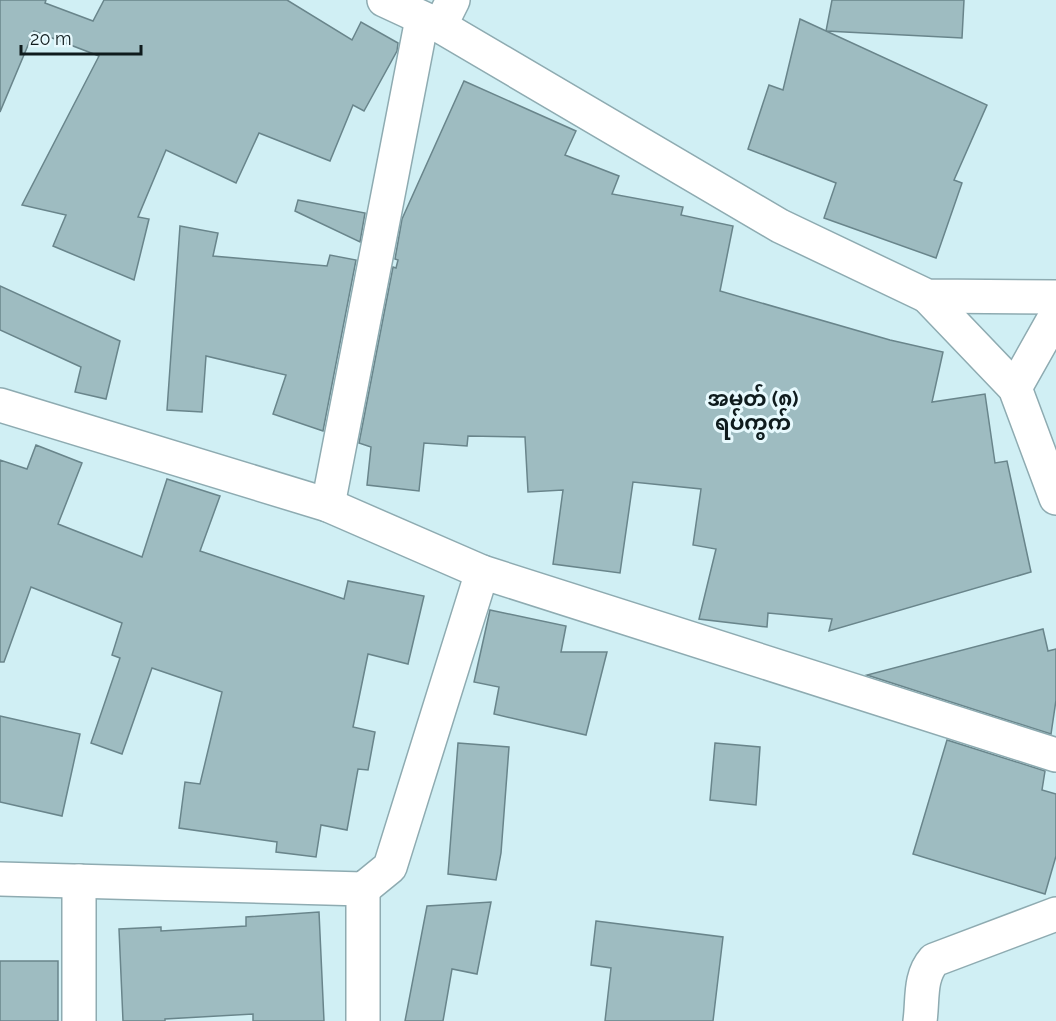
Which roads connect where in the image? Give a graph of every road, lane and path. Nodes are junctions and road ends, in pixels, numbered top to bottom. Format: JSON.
{"nodes":[{"id":1,"x":384,"y":0,"type":"edge"},
{"id":2,"x":438,"y":15,"type":"edge"},
{"id":3,"x":927,"y":296,"type":"junction"},
{"id":4,"x":1056,"y":297,"type":"edge"},
{"id":5,"x":1056,"y":315,"type":"edge"},
{"id":6,"x":1015,"y":388,"type":"junction"},
{"id":7,"x":0,"y":405,"type":"edge"},
{"id":8,"x":1056,"y":498,"type":"edge"},
{"id":9,"x":328,"y":505,"type":"junction"},
{"id":10,"x":482,"y":572,"type":"junction"},
{"id":11,"x":1056,"y":755,"type":"edge"},
{"id":12,"x":0,"y":879,"type":"edge"},
{"id":13,"x":79,"y":881,"type":"junction"},
{"id":14,"x":363,"y":889,"type":"junction"},
{"id":15,"x":1056,"y":914,"type":"edge"},
{"id":16,"x":79,"y":1021,"type":"edge"},
{"id":17,"x":363,"y":1021,"type":"edge"},
{"id":18,"x":920,"y":1021,"type":"edge"}],
"edges":[{"from":1,"to":2,"type":"street"},
{"from":2,"to":3,"type":"street"},
{"from":2,"to":9,"type":"street"},
{"from":3,"to":4,"type":"street"},
{"from":3,"to":6,"type":"street"},
{"from":5,"to":6,"type":"street"},
{"from":6,"to":8,"type":"street"},
{"from":7,"to":9,"type":"street"},
{"from":9,"to":10,"type":"street"},
{"from":10,"to":11,"type":"street"},
{"from":10,"to":14,"type":"street"},
{"from":12,"to":13,"type":"street"},
{"from":13,"to":14,"type":"street"},
{"from":13,"to":16,"type":"street"},
{"from":14,"to":17,"type":"street"},
{"from":15,"to":18,"type":"street"}]}
